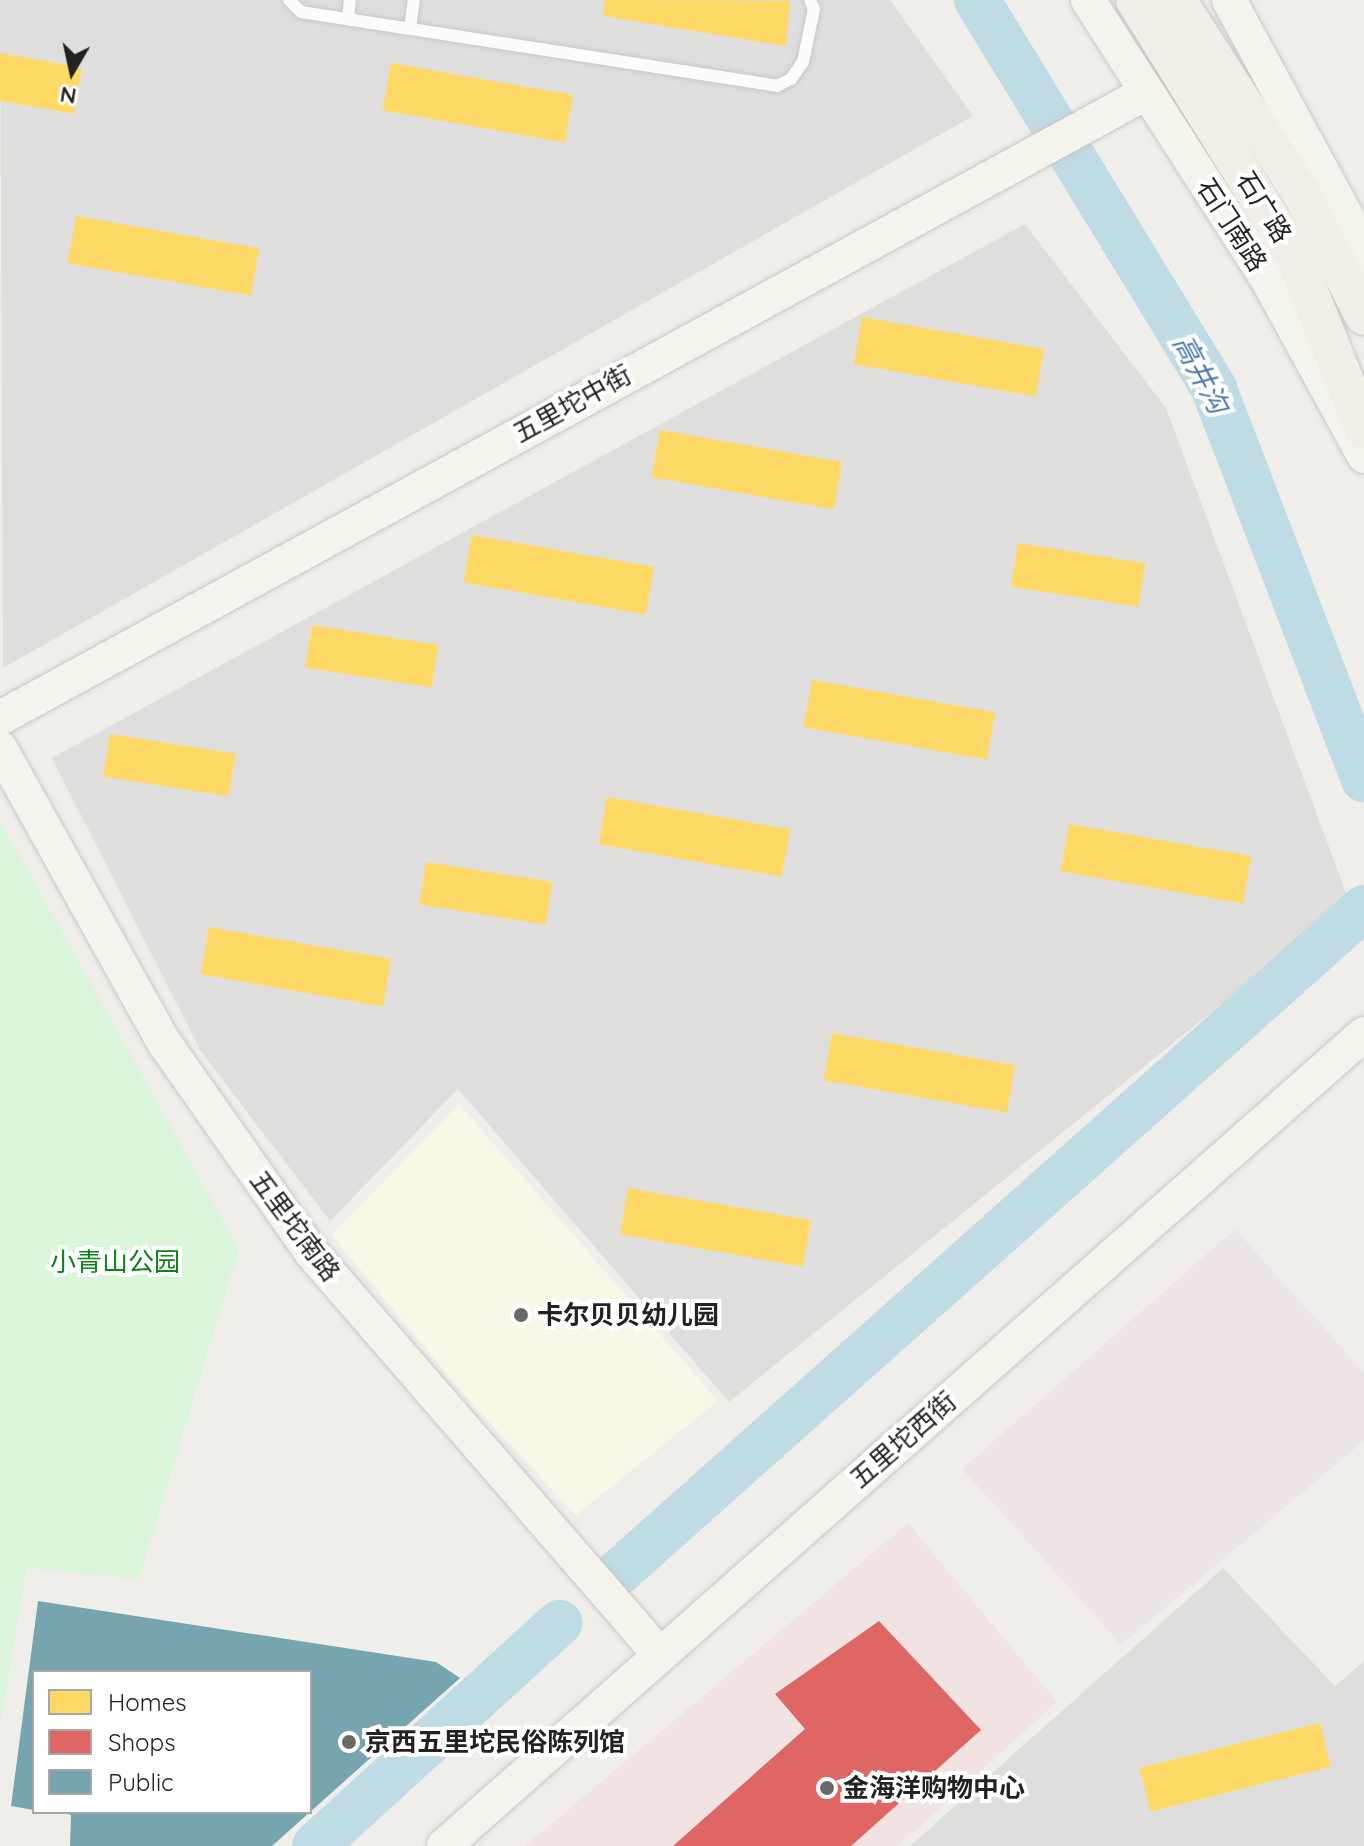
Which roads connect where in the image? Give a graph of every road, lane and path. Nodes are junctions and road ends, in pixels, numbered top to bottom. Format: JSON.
{"nodes":[{"id":1,"x":289,"y":0,"type":"edge"},
{"id":2,"x":350,"y":0,"type":"edge"},
{"id":3,"x":414,"y":0,"type":"edge"},
{"id":4,"x":810,"y":0,"type":"edge"},
{"id":5,"x":1088,"y":0,"type":"edge"},
{"id":6,"x":1135,"y":0,"type":"edge"},
{"id":7,"x":1177,"y":0,"type":"edge"},
{"id":8,"x":1229,"y":0,"type":"edge"},
{"id":9,"x":348,"y":18,"type":"junction"},
{"id":10,"x":410,"y":28,"type":"junction"},
{"id":11,"x":1146,"y":93,"type":"junction"},
{"id":12,"x":1364,"y":272,"type":"edge"},
{"id":13,"x":1364,"y":316,"type":"edge"},
{"id":14,"x":1364,"y":429,"type":"edge"},
{"id":15,"x":1364,"y":456,"type":"edge"},
{"id":16,"x":0,"y":718,"type":"edge"},
{"id":17,"x":0,"y":748,"type":"edge"},
{"id":18,"x":1364,"y":1034,"type":"edge"},
{"id":19,"x":660,"y":1655,"type":"junction"},
{"id":20,"x":444,"y":1846,"type":"edge"}],
"edges":[{"from":1,"to":9,"type":"lane"},
{"from":2,"to":9,"type":"lane"},
{"from":3,"to":10,"type":"lane"},
{"from":4,"to":10,"type":"lane"},
{"from":5,"to":11,"type":"street","name":"石门南路"},
{"from":6,"to":14,"type":"main road","name":"石广路"},
{"from":7,"to":13,"type":"main road","name":"石广路"},
{"from":8,"to":12,"type":"street"},
{"from":9,"to":10,"type":"lane"},
{"from":11,"to":15,"type":"street","name":"石门南路"},
{"from":11,"to":16,"type":"street","name":"五里坨中街"},
{"from":17,"to":19,"type":"street","name":"五里坨南路"},
{"from":18,"to":19,"type":"street","name":"五里坨西街"},
{"from":19,"to":20,"type":"street","name":"五里坨西街"}]}
